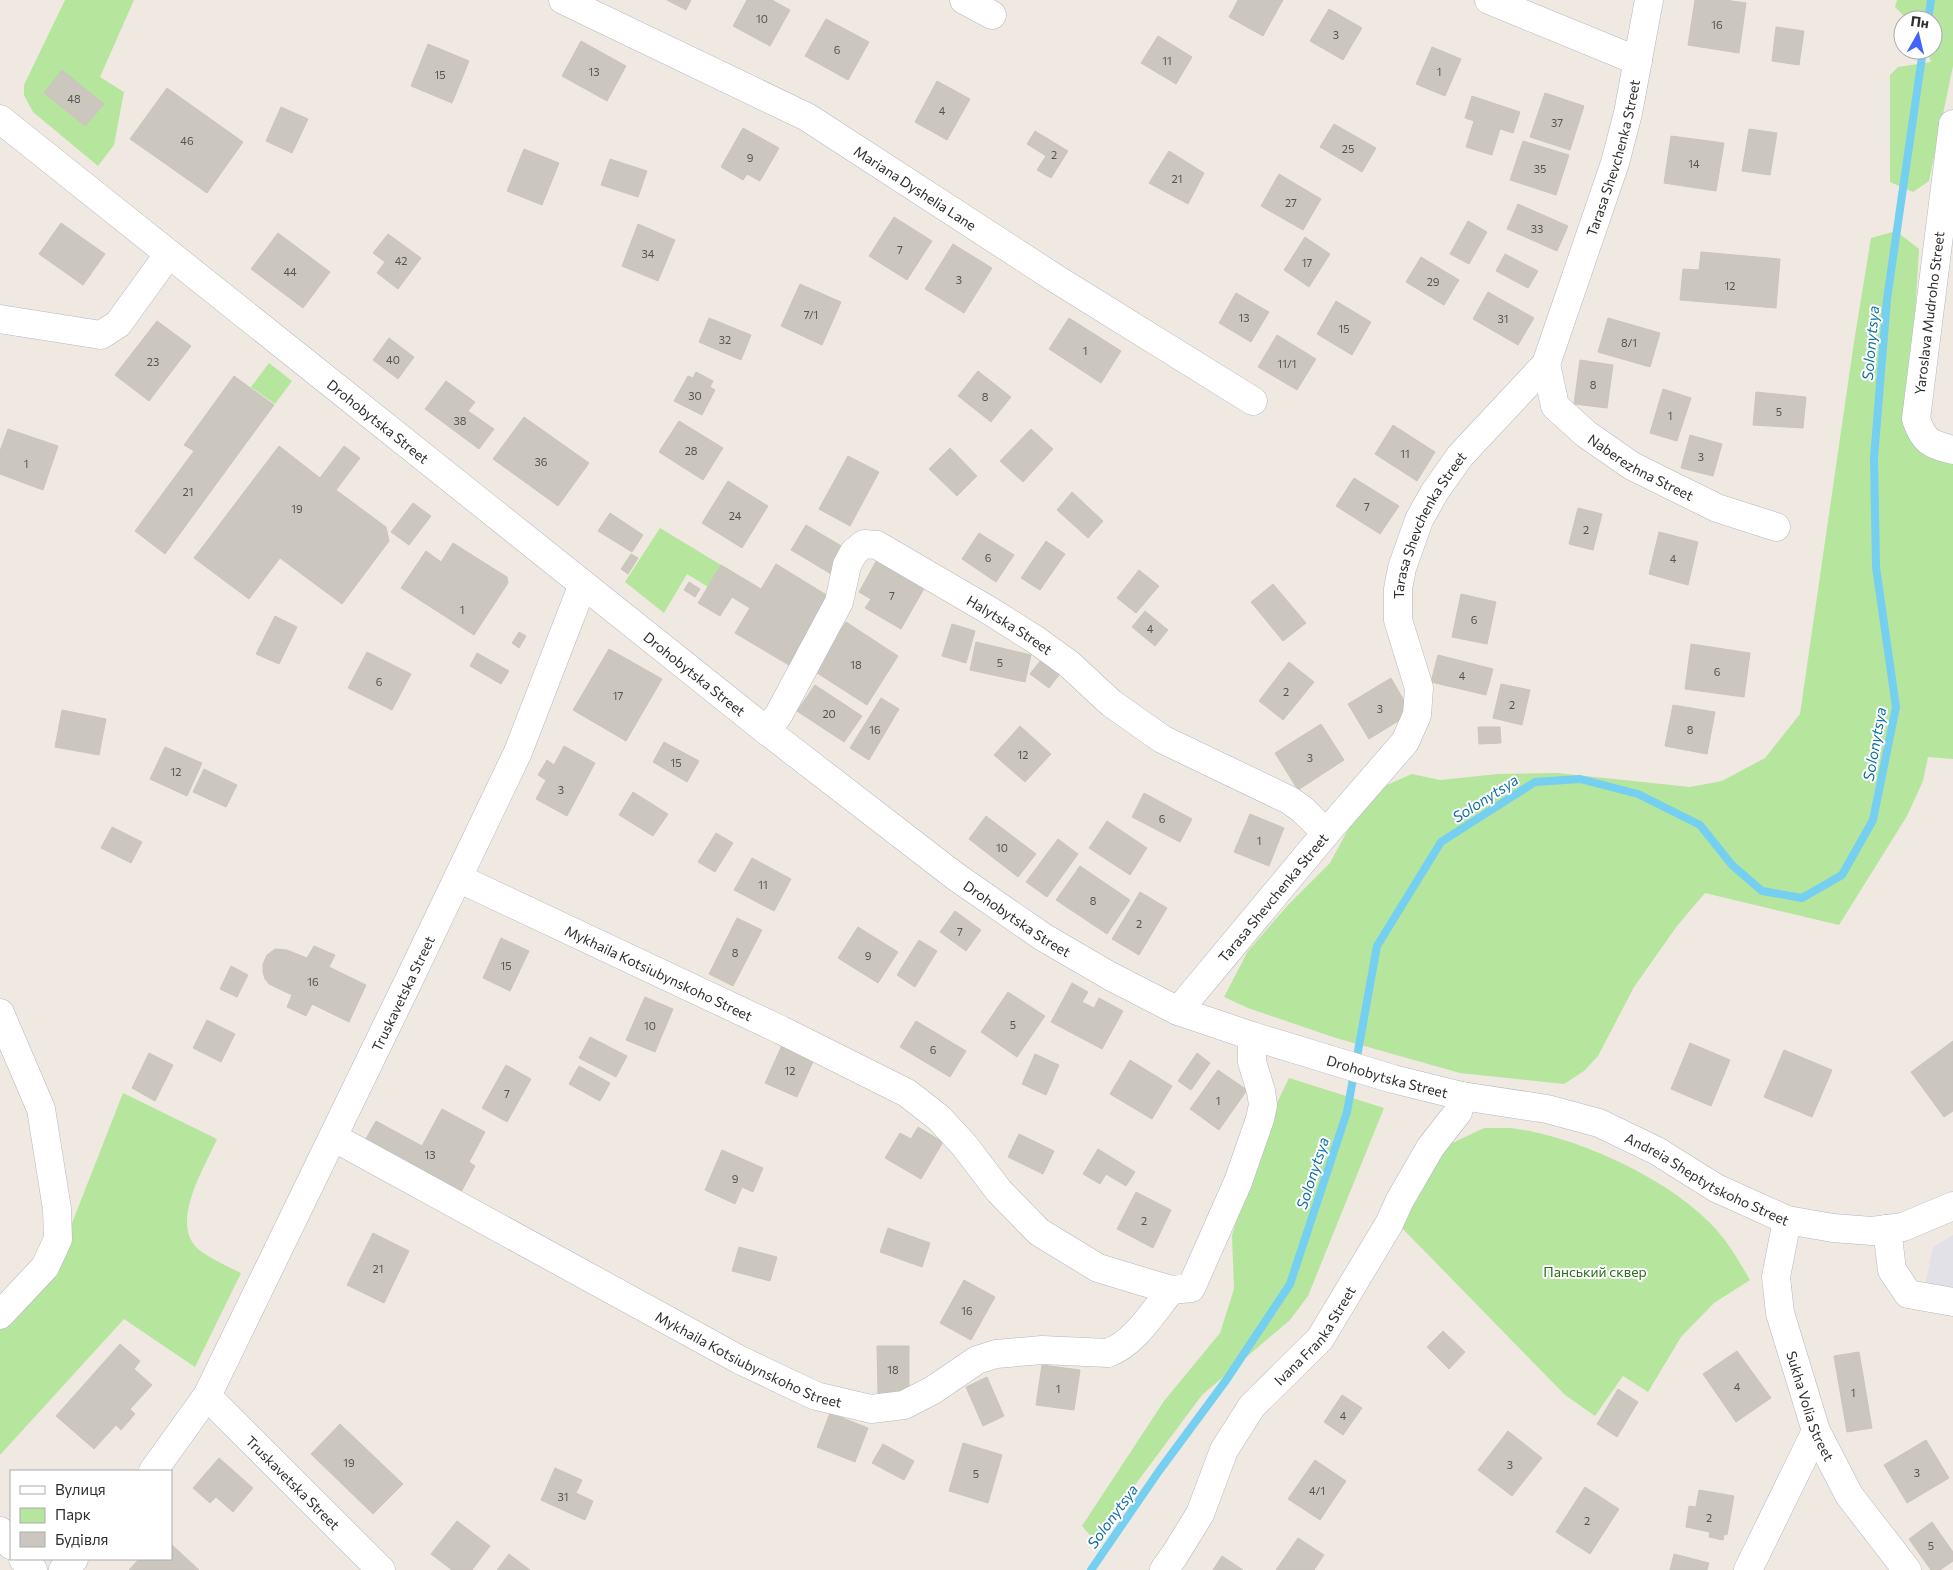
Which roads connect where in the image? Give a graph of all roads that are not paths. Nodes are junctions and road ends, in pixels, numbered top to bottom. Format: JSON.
{"nodes":[{"id":1,"x":563,"y":0,"type":"edge"},
{"id":2,"x":964,"y":0,"type":"edge"},
{"id":3,"x":1489,"y":0,"type":"edge"},
{"id":4,"x":1649,"y":0,"type":"edge"},
{"id":5,"x":992,"y":15,"type":"dead end"},
{"id":6,"x":1638,"y":62,"type":"junction"},
{"id":7,"x":0,"y":119,"type":"edge"},
{"id":8,"x":1953,"y":124,"type":"edge"},
{"id":9,"x":168,"y":255,"type":"junction"},
{"id":10,"x":0,"y":319,"type":"edge"},
{"id":11,"x":1546,"y":364,"type":"junction"},
{"id":12,"x":1254,"y":401,"type":"dead end"},
{"id":13,"x":1953,"y":450,"type":"edge"},
{"id":14,"x":1776,"y":527,"type":"dead end"},
{"id":15,"x":583,"y":584,"type":"junction"},
{"id":16,"x":767,"y":731,"type":"junction"},
{"id":17,"x":1326,"y":833,"type":"junction"},
{"id":18,"x":458,"y":878,"type":"junction"},
{"id":19,"x":1178,"y":1011,"type":"junction"},
{"id":20,"x":0,"y":1013,"type":"edge"},
{"id":21,"x":1252,"y":1036,"type":"junction"},
{"id":22,"x":1462,"y":1096,"type":"junction"},
{"id":23,"x":333,"y":1137,"type":"junction"},
{"id":24,"x":1953,"y":1206,"type":"edge"},
{"id":25,"x":1787,"y":1220,"type":"junction"},
{"id":26,"x":1887,"y":1229,"type":"junction"},
{"id":27,"x":1171,"y":1290,"type":"junction"},
{"id":28,"x":1953,"y":1302,"type":"edge"},
{"id":29,"x":0,"y":1315,"type":"edge"},
{"id":30,"x":207,"y":1396,"type":"junction"},
{"id":31,"x":1816,"y":1432,"type":"junction"},
{"id":32,"x":155,"y":1470,"type":"edge"},
{"id":33,"x":0,"y":1531,"type":"edge"},
{"id":34,"x":10,"y":1544,"type":"edge"},
{"id":35,"x":24,"y":1560,"type":"edge"},
{"id":36,"x":73,"y":1560,"type":"edge"},
{"id":37,"x":33,"y":1570,"type":"edge"},
{"id":38,"x":63,"y":1570,"type":"edge"},
{"id":39,"x":381,"y":1570,"type":"edge"},
{"id":40,"x":1164,"y":1570,"type":"edge"},
{"id":41,"x":1748,"y":1570,"type":"edge"},
{"id":42,"x":1907,"y":1570,"type":"edge"}],
"edges":[{"from":1,"to":12,"type":"street","name":"Mariana Dyshelia Lane"},
{"from":2,"to":5,"type":"street"},
{"from":3,"to":6,"type":"street"},
{"from":4,"to":6,"type":"street","name":"Tarasa Shevchenka Street"},
{"from":6,"to":11,"type":"street","name":"Tarasa Shevchenka Street"},
{"from":7,"to":9,"type":"street","name":"Drohobytska Street"},
{"from":8,"to":13,"type":"street","name":"Yaroslava Mudroho Street"},
{"from":9,"to":10,"type":"street"},
{"from":9,"to":15,"type":"street","name":"Drohobytska Street"},
{"from":11,"to":14,"type":"street","name":"Naberezhna Street"},
{"from":11,"to":17,"type":"street","name":"Tarasa Shevchenka Street"},
{"from":15,"to":16,"type":"street","name":"Drohobytska Street"},
{"from":15,"to":18,"type":"street","name":"Truskavetska Street"},
{"from":16,"to":17,"type":"street","name":"Halytska Street"},
{"from":16,"to":19,"type":"street","name":"Drohobytska Street"},
{"from":17,"to":19,"type":"street","name":"Tarasa Shevchenka Street"},
{"from":18,"to":23,"type":"street","name":"Truskavetska Street"},
{"from":18,"to":27,"type":"street","name":"Mykhaila Kotsiubynskoho Street"},
{"from":19,"to":21,"type":"street","name":"Drohobytska Street"},
{"from":20,"to":29,"type":"street"},
{"from":21,"to":22,"type":"street","name":"Drohobytska Street"},
{"from":21,"to":27,"type":"street"},
{"from":22,"to":25,"type":"street","name":"Andreia Sheptytskoho Street"},
{"from":22,"to":40,"type":"street","name":"Ivana Franka Street"},
{"from":23,"to":27,"type":"street","name":"Mykhaila Kotsiubynskoho Street"},
{"from":23,"to":30,"type":"street","name":"Truskavetska Street"},
{"from":24,"to":26,"type":"street","name":"Andreia Sheptytskoho Street"},
{"from":25,"to":26,"type":"street","name":"Andreia Sheptytskoho Street"},
{"from":25,"to":31,"type":"street","name":"Sukha Volia Street"},
{"from":26,"to":28,"type":"street"},
{"from":30,"to":32,"type":"street","name":"Truskavetska Street"},
{"from":30,"to":39,"type":"street","name":"Truskavetska Street"},
{"from":31,"to":41,"type":"street"},
{"from":31,"to":42,"type":"street","name":"Sukha Volia Street"},
{"from":33,"to":34,"type":"street"},
{"from":35,"to":37,"type":"street"},
{"from":36,"to":38,"type":"street"}]}
